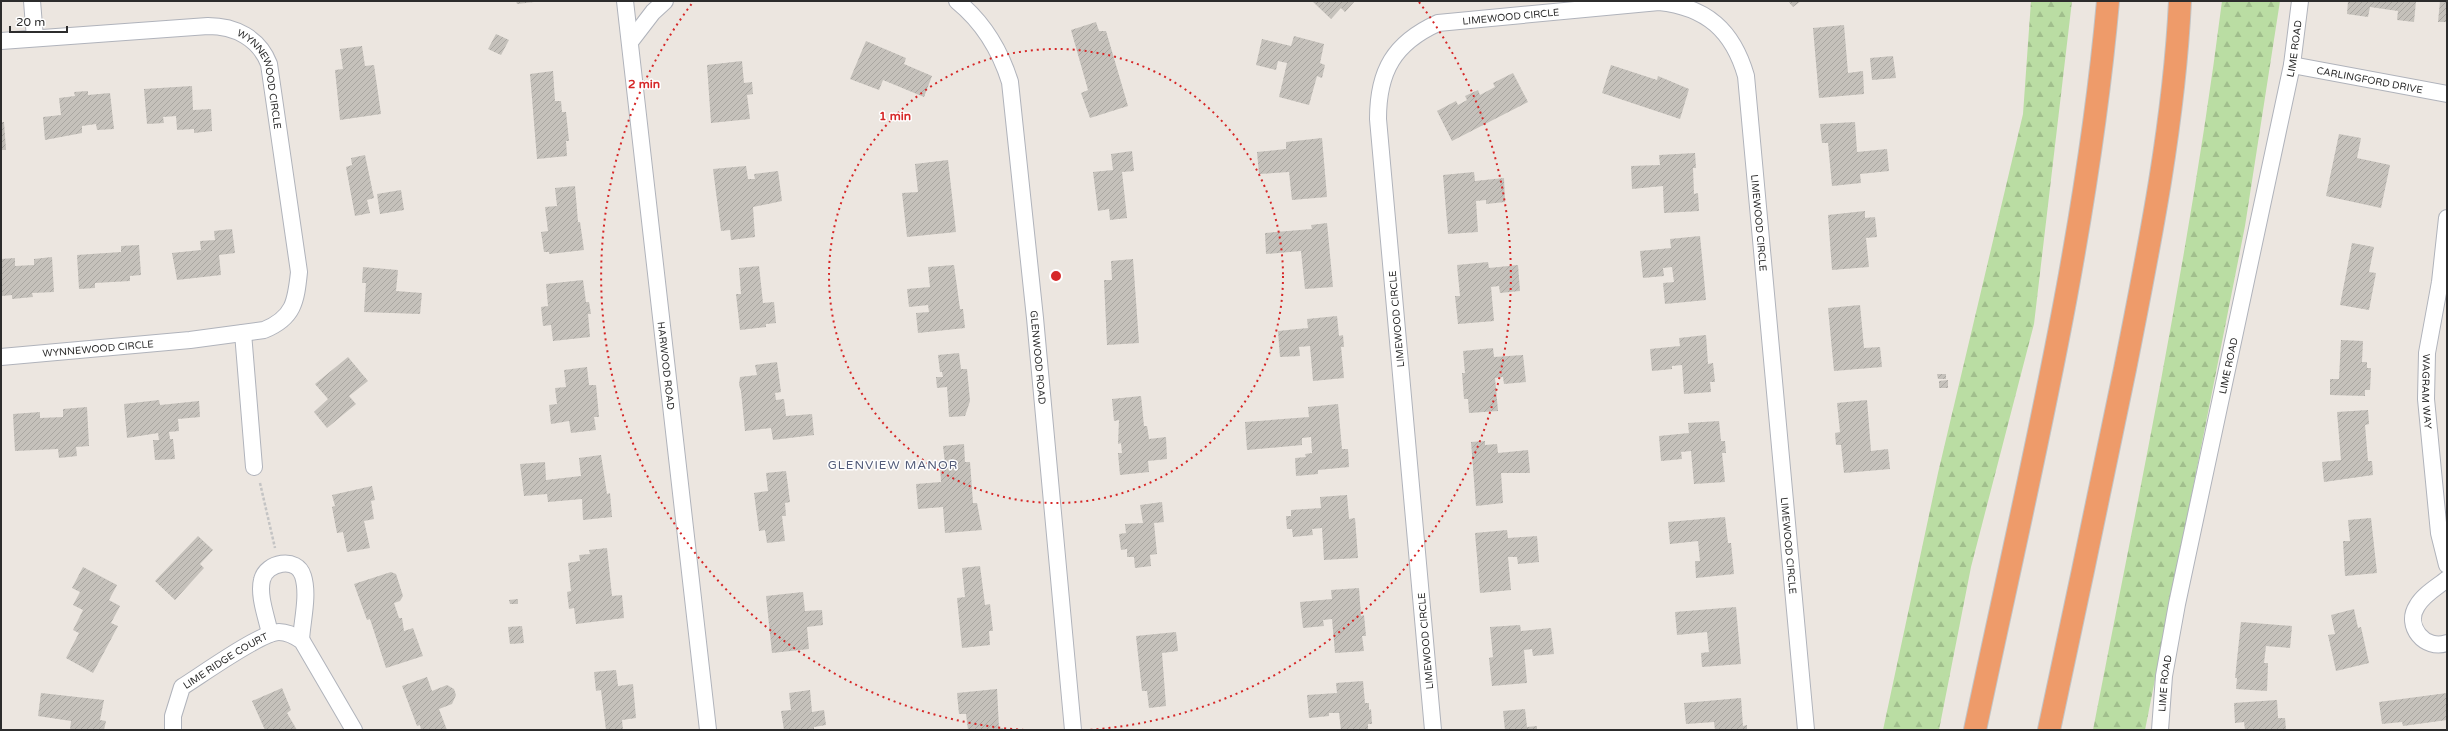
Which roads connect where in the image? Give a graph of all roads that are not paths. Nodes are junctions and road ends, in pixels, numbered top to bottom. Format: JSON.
{"nodes":[{"id":1,"x":32,"y":1,"type":"edge"},
{"id":2,"x":625,"y":1,"type":"edge"},
{"id":3,"x":665,"y":1,"type":"edge"},
{"id":4,"x":957,"y":1,"type":"edge"},
{"id":5,"x":2108,"y":1,"type":"edge"},
{"id":6,"x":2180,"y":1,"type":"edge"},
{"id":7,"x":2300,"y":1,"type":"edge"},
{"id":8,"x":35,"y":38,"type":"junction"},
{"id":9,"x":1,"y":41,"type":"edge"},
{"id":10,"x":630,"y":42,"type":"junction"},
{"id":11,"x":2292,"y":65,"type":"junction"},
{"id":12,"x":2447,"y":94,"type":"edge"},
{"id":13,"x":2447,"y":218,"type":"edge"},
{"id":14,"x":243,"y":333,"type":"junction"},
{"id":15,"x":1,"y":357,"type":"edge"},
{"id":16,"x":254,"y":467,"type":"road end"},
{"id":17,"x":2447,"y":565,"type":"edge"},
{"id":18,"x":2447,"y":579,"type":"edge"},
{"id":19,"x":270,"y":634,"type":"junction"},
{"id":20,"x":294,"y":637,"type":"junction"},
{"id":21,"x":2447,"y":643,"type":"edge"},
{"id":22,"x":173,"y":730,"type":"edge"},
{"id":23,"x":354,"y":730,"type":"edge"},
{"id":24,"x":708,"y":730,"type":"edge"},
{"id":25,"x":1073,"y":730,"type":"edge"},
{"id":26,"x":1434,"y":730,"type":"edge"},
{"id":27,"x":1806,"y":730,"type":"edge"},
{"id":28,"x":1976,"y":730,"type":"edge"},
{"id":29,"x":2049,"y":730,"type":"edge"},
{"id":30,"x":2160,"y":730,"type":"edge"}],
"edges":[{"from":1,"to":8,"type":"street"},
{"from":2,"to":10,"type":"street","name":"HARWOOD ROAD"},
{"from":3,"to":10,"type":"street"},
{"from":4,"to":25,"type":"street","name":"GLENWOOD ROAD"},
{"from":5,"to":28,"type":"highway"},
{"from":6,"to":29,"type":"highway"},
{"from":7,"to":11,"type":"street","name":"LIME ROAD"},
{"from":8,"to":9,"type":"street","name":"WYNNEWOOD CIRCLE"},
{"from":8,"to":14,"type":"street","name":"WYNNEWOOD CIRCLE"},
{"from":10,"to":24,"type":"street","name":"HARWOOD ROAD"},
{"from":11,"to":12,"type":"street","name":"CARLINGFORD DRIVE"},
{"from":11,"to":30,"type":"street","name":"LIME ROAD"},
{"from":13,"to":17,"type":"street","name":"WAGRAM WAY"},
{"from":14,"to":15,"type":"street","name":"WYNNEWOOD CIRCLE"},
{"from":14,"to":16,"type":"street"},
{"from":18,"to":21,"type":"street"},
{"from":19,"to":20,"type":"street","name":"LIME RIDGE COURT"},
{"from":19,"to":20,"type":"street"},
{"from":19,"to":22,"type":"street","name":"LIME RIDGE COURT"},
{"from":20,"to":23,"type":"street"},
{"from":26,"to":27,"type":"street","name":"LIMEWOOD CIRCLE"}]}
